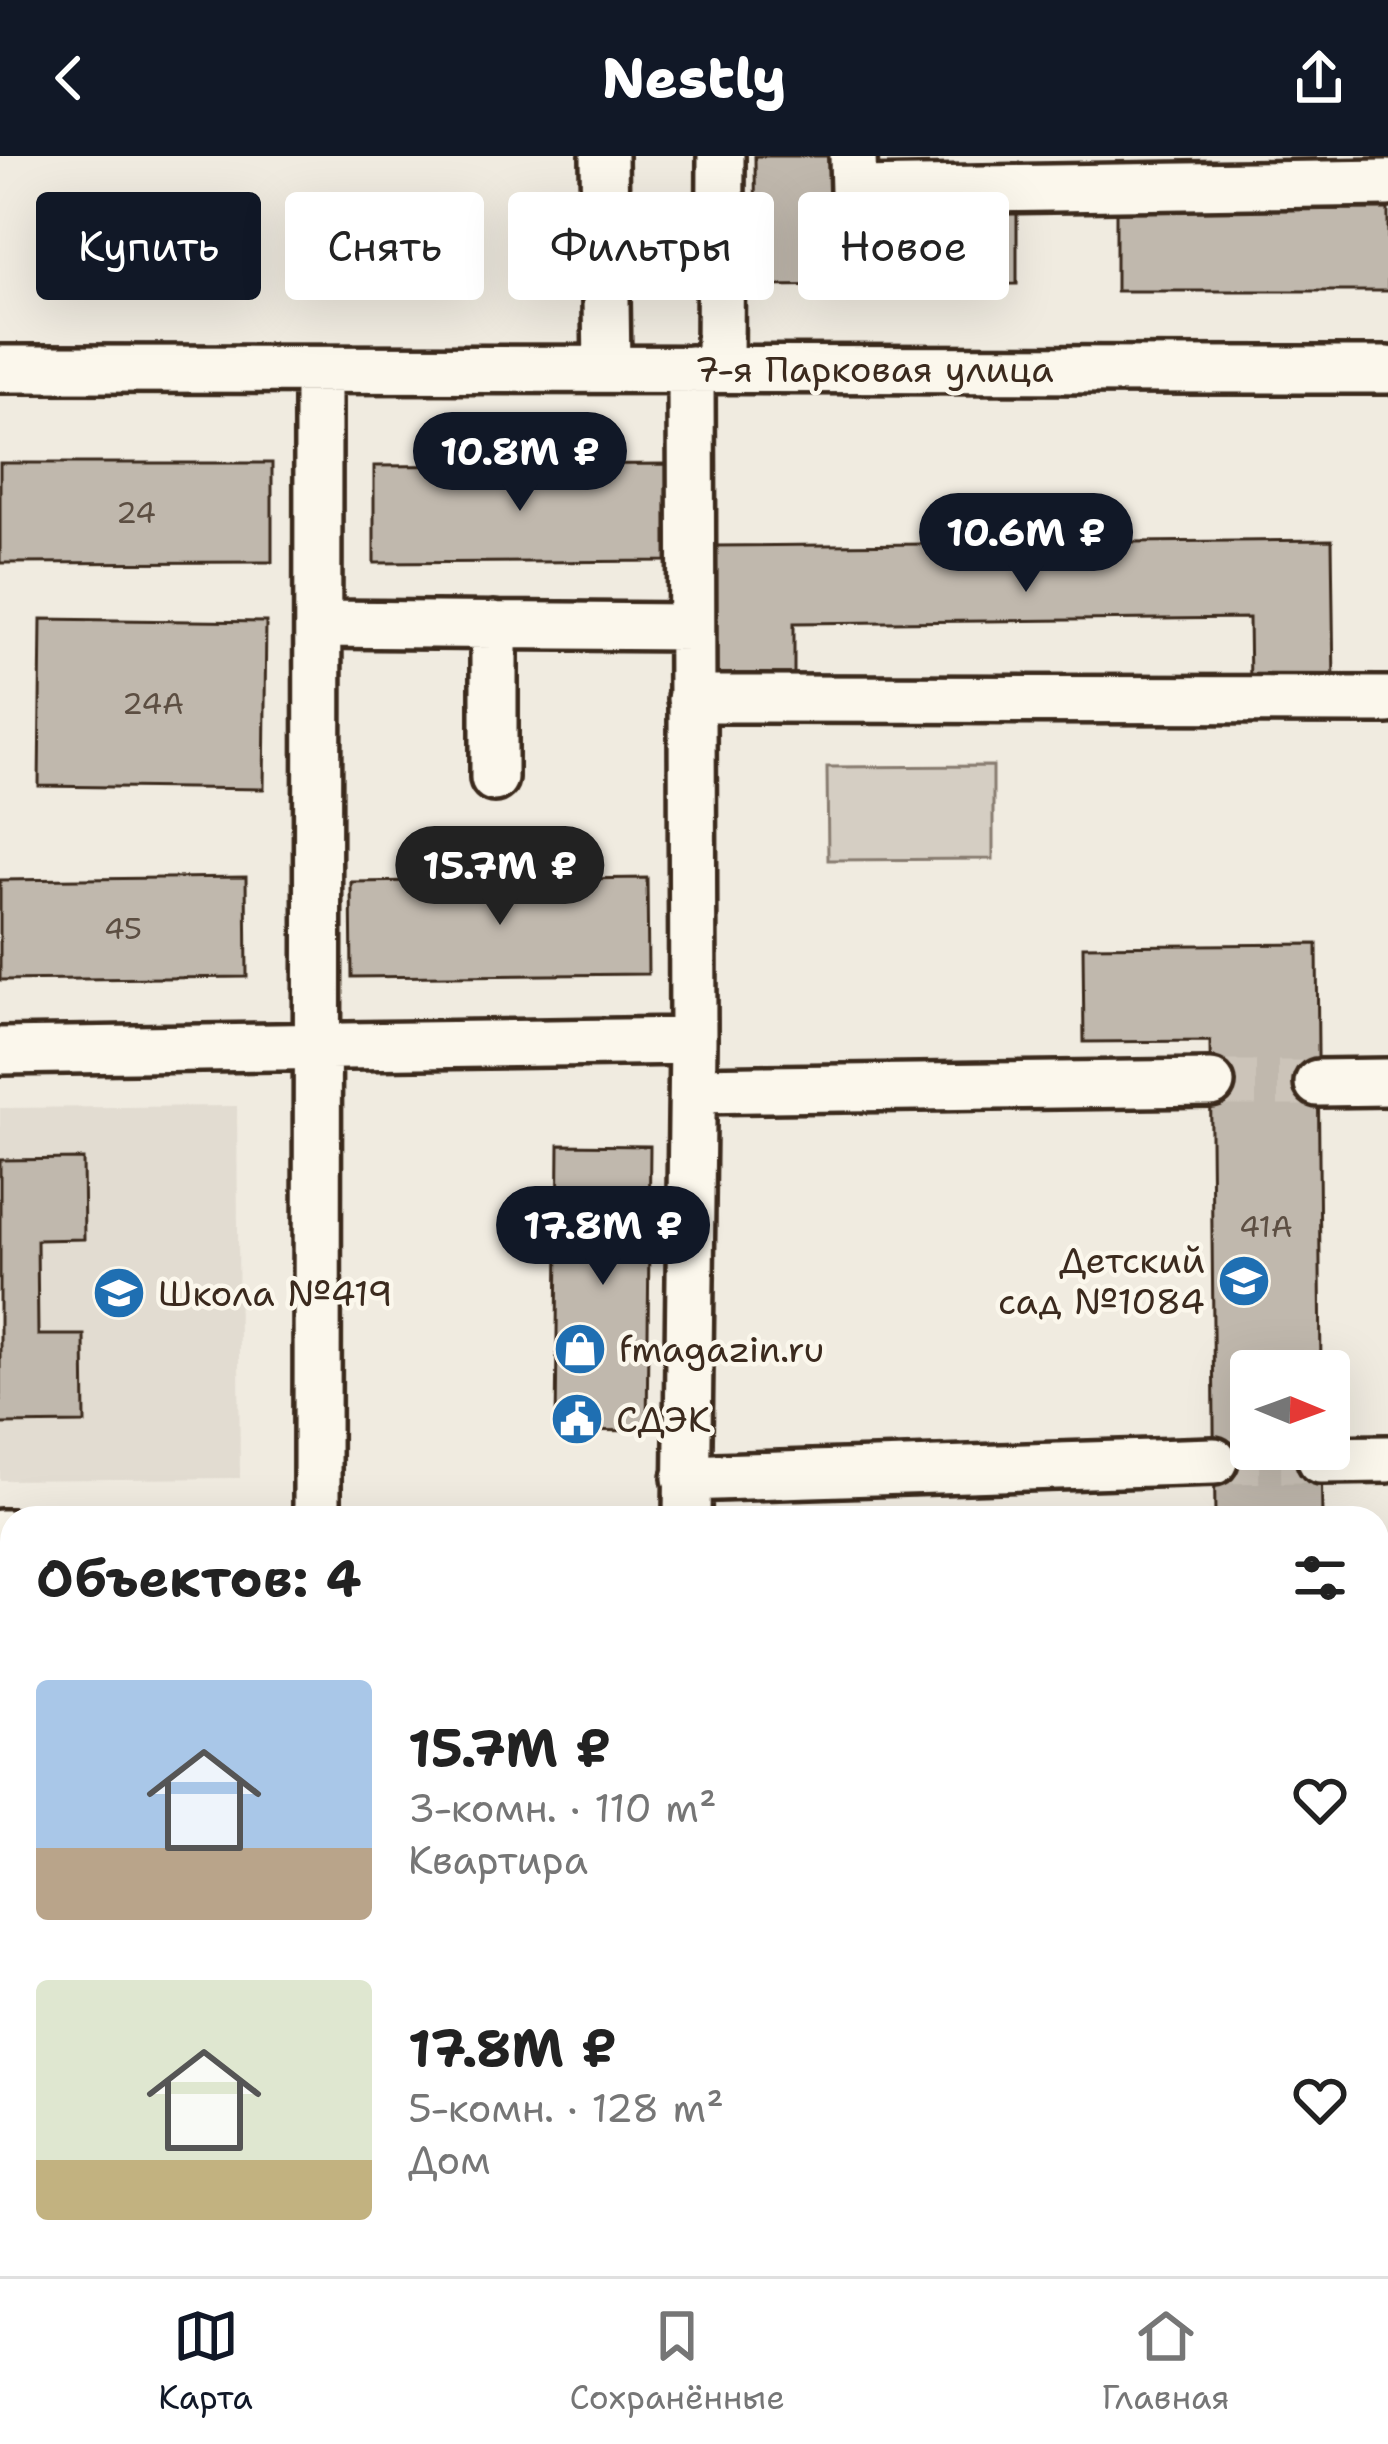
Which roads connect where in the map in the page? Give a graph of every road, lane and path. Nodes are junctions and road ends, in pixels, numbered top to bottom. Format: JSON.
{"nodes":[{"id":1,"x":604,"y":156,"type":"edge"},
{"id":2,"x":721,"y":156,"type":"edge"},
{"id":3,"x":853,"y":156,"type":"edge"},
{"id":4,"x":1388,"y":182,"type":"edge"},
{"id":5,"x":0,"y":369,"type":"edge"},
{"id":6,"x":607,"y":369,"type":"junction"},
{"id":7,"x":706,"y":369,"type":"junction"},
{"id":8,"x":318,"y":370,"type":"junction"},
{"id":9,"x":1388,"y":370,"type":"edge"},
{"id":10,"x":318,"y":624,"type":"junction"},
{"id":11,"x":494,"y":625,"type":"junction"},
{"id":12,"x":691,"y":627,"type":"junction"},
{"id":13,"x":691,"y":699,"type":"junction"},
{"id":14,"x":1388,"y":700,"type":"edge"},
{"id":15,"x":494,"y":778,"type":"dead end"},
{"id":16,"x":694,"y":1041,"type":"junction"},
{"id":17,"x":316,"y":1047,"type":"junction"},
{"id":18,"x":0,"y":1051,"type":"edge"},
{"id":19,"x":1318,"y":1082,"type":"tunnel mouth"},
{"id":20,"x":1388,"y":1082,"type":"edge"},
{"id":21,"x":1211,"y":1084,"type":"tunnel mouth"},
{"id":22,"x":693,"y":1090,"type":"junction"},
{"id":23,"x":1350,"y":1460,"type":"edge"},
{"id":24,"x":1388,"y":1460,"type":"edge"},
{"id":25,"x":1214,"y":1461,"type":"tunnel mouth"},
{"id":26,"x":687,"y":1498,"type":"edge"},
{"id":27,"x":317,"y":1506,"type":"edge"}],
"edges":[{"from":1,"to":6,"type":"street"},
{"from":2,"to":7,"type":"street"},
{"from":3,"to":4,"type":"street"},
{"from":5,"to":8,"type":"street","name":"7-я Парковая улица"},
{"from":6,"to":7,"type":"street","name":"7-я Парковая улица"},
{"from":6,"to":8,"type":"street","name":"7-я Парковая улица"},
{"from":7,"to":9,"type":"street","name":"7-я Парковая улица"},
{"from":7,"to":12,"type":"street"},
{"from":8,"to":10,"type":"street"},
{"from":10,"to":11,"type":"street"},
{"from":10,"to":17,"type":"street"},
{"from":11,"to":12,"type":"street"},
{"from":11,"to":15,"type":"street"},
{"from":12,"to":13,"type":"street"},
{"from":13,"to":14,"type":"street"},
{"from":13,"to":16,"type":"street"},
{"from":16,"to":17,"type":"street"},
{"from":16,"to":22,"type":"street"},
{"from":17,"to":18,"type":"street"},
{"from":17,"to":27,"type":"street"},
{"from":19,"to":20,"type":"street"},
{"from":21,"to":22,"type":"street"},
{"from":22,"to":26,"type":"street"},
{"from":23,"to":24,"type":"street"},
{"from":25,"to":26,"type":"street"}]}
